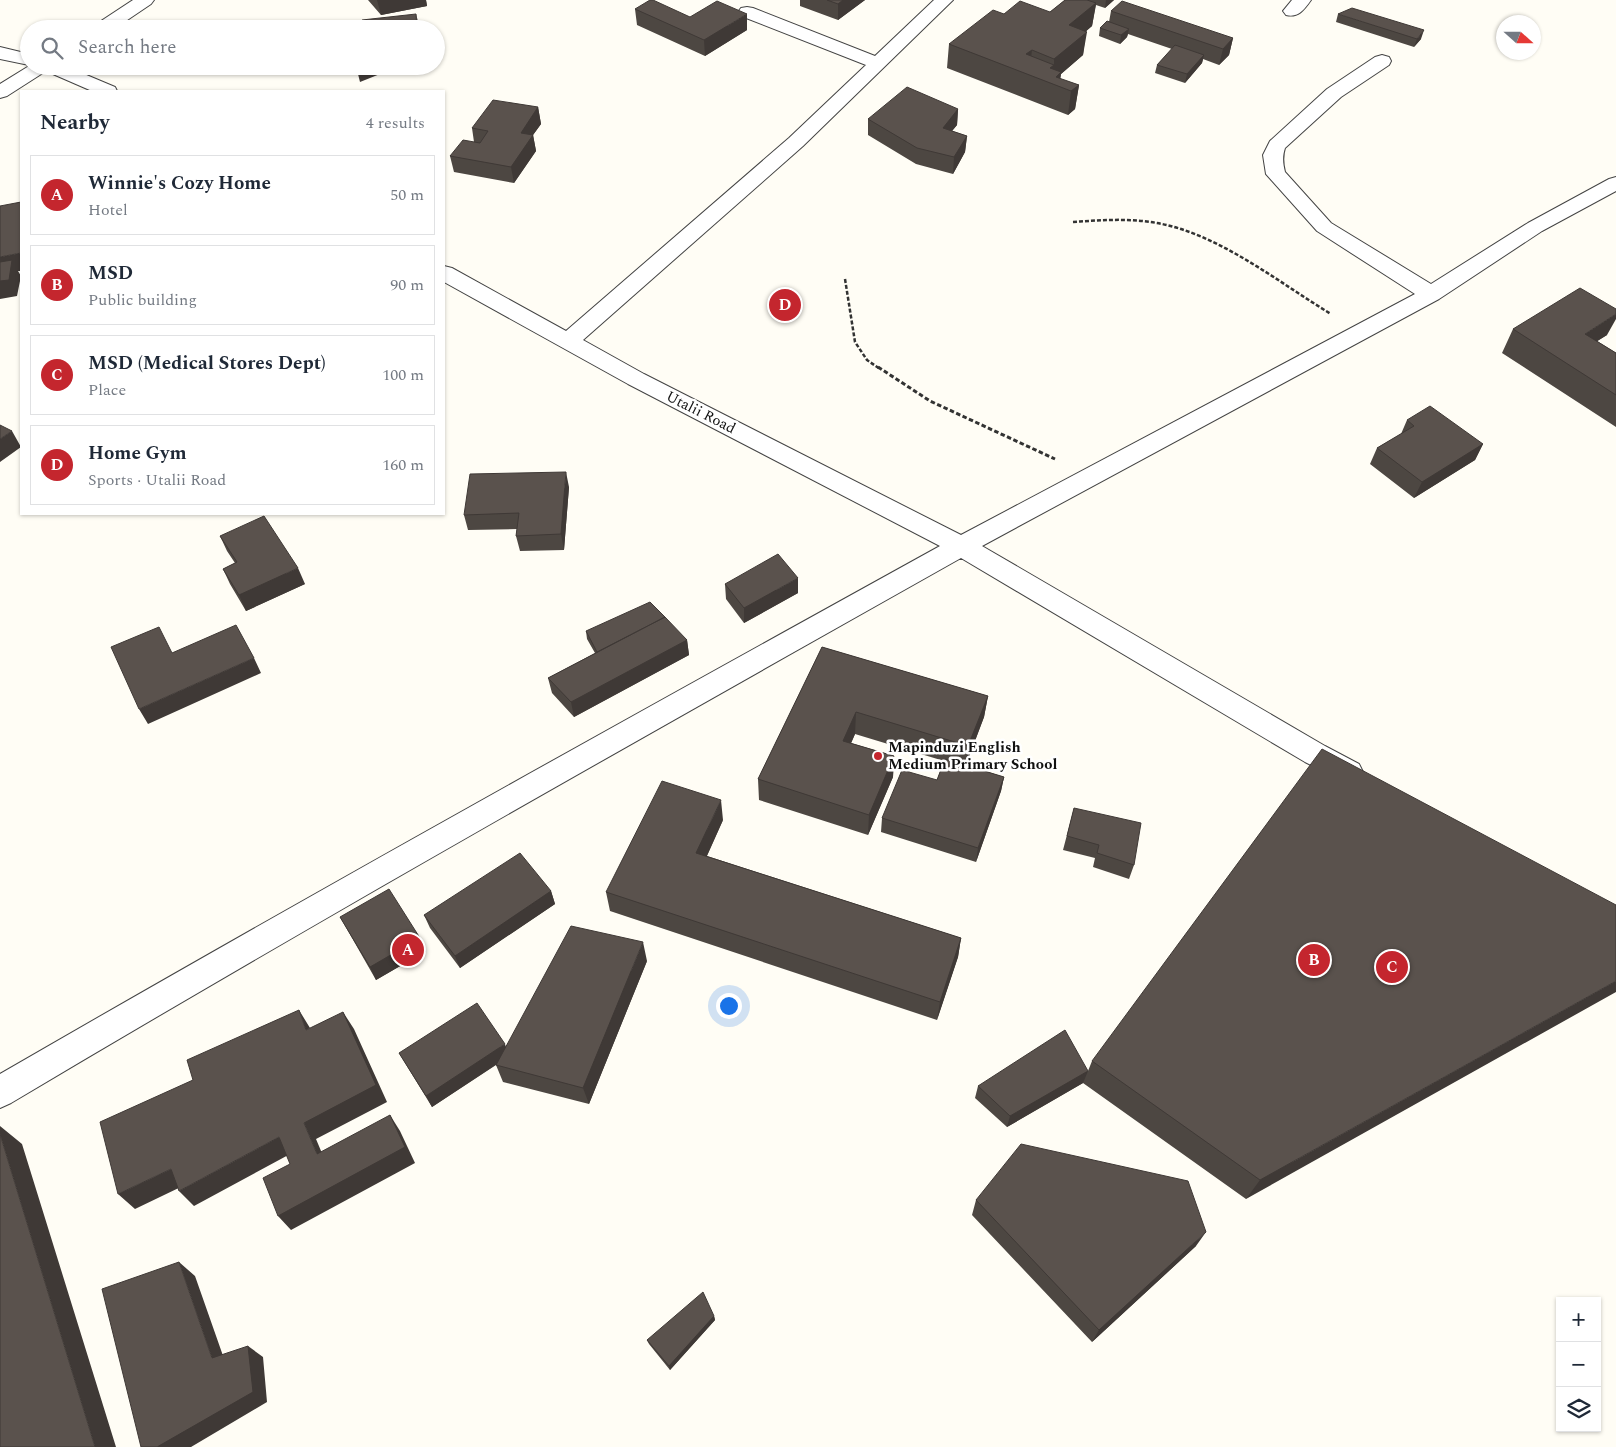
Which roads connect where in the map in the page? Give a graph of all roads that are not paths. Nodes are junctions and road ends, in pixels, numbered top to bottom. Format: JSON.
{"nodes":[{"id":1,"x":146,"y":0,"type":"edge"},
{"id":2,"x":944,"y":0,"type":"edge"},
{"id":3,"x":747,"y":12,"type":"edge"},
{"id":4,"x":115,"y":20,"type":"edge"},
{"id":5,"x":0,"y":53,"type":"edge"},
{"id":6,"x":20,"y":58,"type":"edge"},
{"id":7,"x":1382,"y":61,"type":"dead end"},
{"id":8,"x":877,"y":63,"type":"junction"},
{"id":9,"x":27,"y":75,"type":"edge"},
{"id":10,"x":70,"y":75,"type":"edge"},
{"id":11,"x":106,"y":90,"type":"edge"},
{"id":12,"x":0,"y":92,"type":"edge"},
{"id":13,"x":1616,"y":183,"type":"edge"},
{"id":14,"x":445,"y":273,"type":"edge"},
{"id":15,"x":1431,"y":294,"type":"junction"},
{"id":16,"x":567,"y":342,"type":"junction"},
{"id":17,"x":961,"y":546,"type":"junction"},
{"id":18,"x":1374,"y":786,"type":"edge"},
{"id":19,"x":0,"y":1092,"type":"edge"}],
"edges":[{"from":1,"to":4,"type":"street"},
{"from":2,"to":8,"type":"street"},
{"from":3,"to":8,"type":"street"},
{"from":5,"to":6,"type":"street"},
{"from":7,"to":15,"type":"street"},
{"from":8,"to":16,"type":"street"},
{"from":9,"to":12,"type":"street"},
{"from":10,"to":11,"type":"street"},
{"from":13,"to":15,"type":"street"},
{"from":14,"to":16,"type":"street","name":"Utalii Road"},
{"from":15,"to":17,"type":"street"},
{"from":16,"to":17,"type":"street","name":"Utalii Road"},
{"from":17,"to":18,"type":"street","name":"Utalii Road"},
{"from":17,"to":19,"type":"street"}]}
